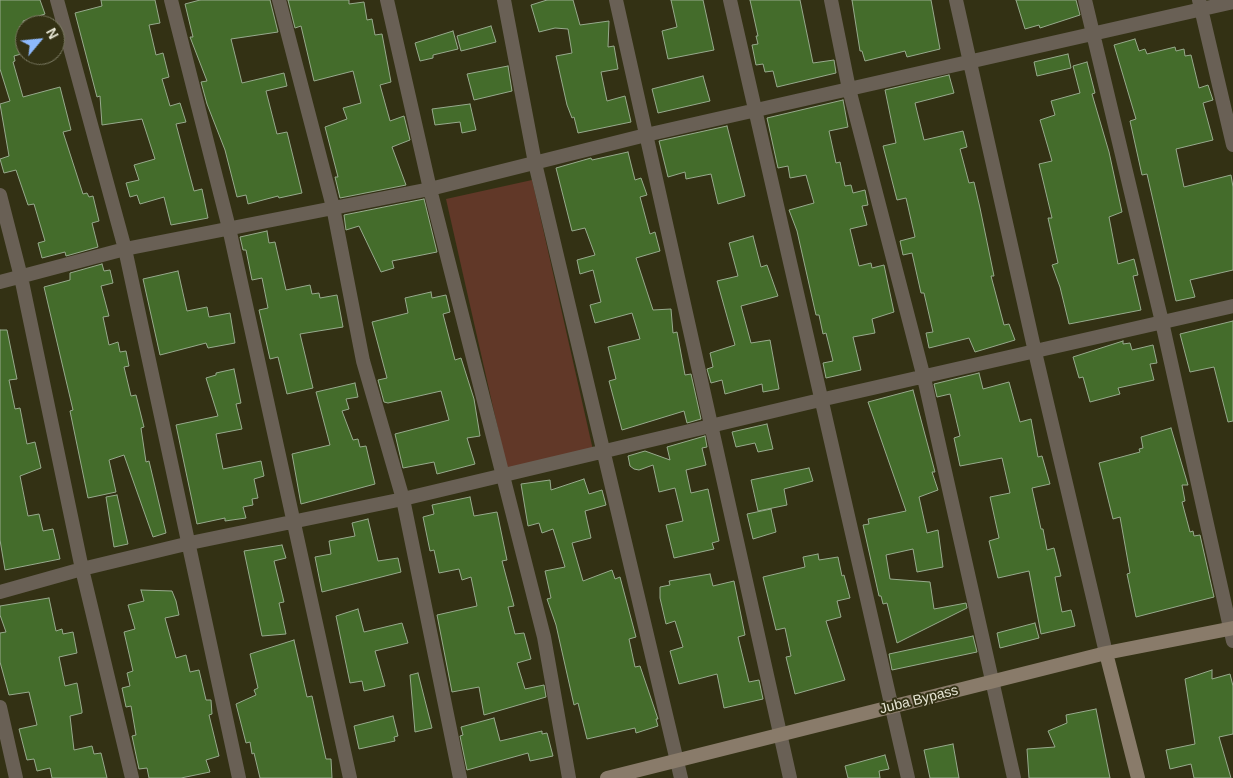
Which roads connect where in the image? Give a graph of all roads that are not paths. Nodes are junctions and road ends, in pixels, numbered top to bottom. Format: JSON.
{"nodes":[{"id":1,"x":57,"y":0,"type":"edge"},
{"id":2,"x":171,"y":0,"type":"edge"},
{"id":3,"x":279,"y":0,"type":"edge"},
{"id":4,"x":387,"y":0,"type":"edge"},
{"id":5,"x":504,"y":0,"type":"edge"},
{"id":6,"x":616,"y":0,"type":"edge"},
{"id":7,"x":730,"y":0,"type":"edge"},
{"id":8,"x":831,"y":0,"type":"edge"},
{"id":9,"x":956,"y":0,"type":"edge"},
{"id":10,"x":1086,"y":0,"type":"edge"},
{"id":11,"x":1233,"y":2,"type":"edge"},
{"id":12,"x":1200,"y":5,"type":"edge"},
{"id":13,"x":1092,"y":32,"type":"junction"},
{"id":14,"x":968,"y":62,"type":"junction"},
{"id":15,"x":849,"y":89,"type":"junction"},
{"id":16,"x":757,"y":111,"type":"junction"},
{"id":17,"x":646,"y":135,"type":"junction"},
{"id":18,"x":1233,"y":145,"type":"edge"},
{"id":19,"x":535,"y":163,"type":"junction"},
{"id":20,"x":430,"y":189,"type":"junction"},
{"id":21,"x":0,"y":195,"type":"edge"},
{"id":22,"x":333,"y":207,"type":"junction"},
{"id":23,"x":229,"y":228,"type":"junction"},
{"id":24,"x":125,"y":249,"type":"junction"},
{"id":25,"x":21,"y":277,"type":"junction"},
{"id":26,"x":0,"y":282,"type":"edge"},
{"id":27,"x":1233,"y":306,"type":"edge"},
{"id":28,"x":1162,"y":322,"type":"junction"},
{"id":29,"x":1035,"y":352,"type":"junction"},
{"id":30,"x":924,"y":378,"type":"junction"},
{"id":31,"x":820,"y":400,"type":"junction"},
{"id":32,"x":711,"y":426,"type":"junction"},
{"id":33,"x":603,"y":452,"type":"junction"},
{"id":34,"x":503,"y":476,"type":"junction"},
{"id":35,"x":403,"y":499,"type":"junction"},
{"id":36,"x":293,"y":521,"type":"junction"},
{"id":37,"x":190,"y":543,"type":"junction"},
{"id":38,"x":82,"y":569,"type":"junction"},
{"id":39,"x":0,"y":592,"type":"edge"},
{"id":40,"x":1232,"y":632,"type":"edge"},
{"id":41,"x":1106,"y":653,"type":"junction"},
{"id":42,"x":991,"y":682,"type":"junction"},
{"id":43,"x":894,"y":706,"type":"junction"},
{"id":44,"x":0,"y":707,"type":"edge"},
{"id":45,"x":780,"y":734,"type":"junction"},
{"id":46,"x":676,"y":761,"type":"junction"},
{"id":47,"x":16,"y":778,"type":"edge"},
{"id":48,"x":132,"y":778,"type":"edge"},
{"id":49,"x":239,"y":778,"type":"edge"},
{"id":50,"x":350,"y":778,"type":"edge"},
{"id":51,"x":460,"y":778,"type":"edge"},
{"id":52,"x":569,"y":778,"type":"edge"},
{"id":53,"x":607,"y":778,"type":"edge"},
{"id":54,"x":681,"y":778,"type":"edge"},
{"id":55,"x":790,"y":778,"type":"edge"},
{"id":56,"x":908,"y":778,"type":"edge"},
{"id":57,"x":1014,"y":778,"type":"edge"},
{"id":58,"x":1138,"y":778,"type":"edge"}],
"edges":[{"from":1,"to":24,"type":"street"},
{"from":2,"to":23,"type":"street"},
{"from":3,"to":22,"type":"street"},
{"from":4,"to":20,"type":"street"},
{"from":5,"to":19,"type":"street"},
{"from":6,"to":17,"type":"street"},
{"from":7,"to":16,"type":"street"},
{"from":8,"to":15,"type":"street"},
{"from":9,"to":14,"type":"street"},
{"from":10,"to":13,"type":"street"},
{"from":11,"to":12,"type":"street"},
{"from":12,"to":13,"type":"street"},
{"from":12,"to":18,"type":"street"},
{"from":13,"to":14,"type":"street"},
{"from":13,"to":28,"type":"street"},
{"from":14,"to":15,"type":"street"},
{"from":14,"to":29,"type":"street"},
{"from":15,"to":16,"type":"street"},
{"from":15,"to":30,"type":"street"},
{"from":16,"to":17,"type":"street"},
{"from":16,"to":31,"type":"street"},
{"from":17,"to":19,"type":"street"},
{"from":17,"to":32,"type":"street"},
{"from":19,"to":20,"type":"street"},
{"from":19,"to":33,"type":"street"},
{"from":20,"to":22,"type":"street"},
{"from":20,"to":34,"type":"street"},
{"from":21,"to":25,"type":"street"},
{"from":22,"to":23,"type":"street"},
{"from":22,"to":35,"type":"street"},
{"from":23,"to":24,"type":"street"},
{"from":23,"to":36,"type":"street"},
{"from":24,"to":25,"type":"street"},
{"from":24,"to":37,"type":"street"},
{"from":25,"to":26,"type":"street"},
{"from":25,"to":38,"type":"street"},
{"from":27,"to":28,"type":"street"},
{"from":28,"to":29,"type":"street"},
{"from":28,"to":40,"type":"street"},
{"from":29,"to":30,"type":"street"},
{"from":29,"to":41,"type":"street"},
{"from":30,"to":31,"type":"street"},
{"from":30,"to":42,"type":"street"},
{"from":31,"to":32,"type":"street"},
{"from":31,"to":43,"type":"street"},
{"from":32,"to":33,"type":"street"},
{"from":32,"to":45,"type":"street"},
{"from":33,"to":34,"type":"street"},
{"from":33,"to":46,"type":"street"},
{"from":34,"to":35,"type":"street"},
{"from":34,"to":52,"type":"street"},
{"from":35,"to":36,"type":"street"},
{"from":35,"to":51,"type":"street"},
{"from":36,"to":37,"type":"street"},
{"from":36,"to":50,"type":"street"},
{"from":37,"to":38,"type":"street"},
{"from":37,"to":49,"type":"street"},
{"from":38,"to":39,"type":"street"},
{"from":38,"to":48,"type":"street"},
{"from":40,"to":41,"type":"main road","name":"Juba Bypass"},
{"from":41,"to":42,"type":"main road","name":"Juba Bypass"},
{"from":41,"to":58,"type":"main road"},
{"from":42,"to":43,"type":"main road","name":"Juba Bypass"},
{"from":42,"to":57,"type":"street"},
{"from":43,"to":45,"type":"main road","name":"Juba Bypass"},
{"from":43,"to":56,"type":"street"},
{"from":44,"to":47,"type":"street"},
{"from":45,"to":46,"type":"main road","name":"Juba Bypass"},
{"from":45,"to":55,"type":"street"},
{"from":46,"to":53,"type":"main road","name":"Juba Bypass"},
{"from":46,"to":54,"type":"street"}]}
